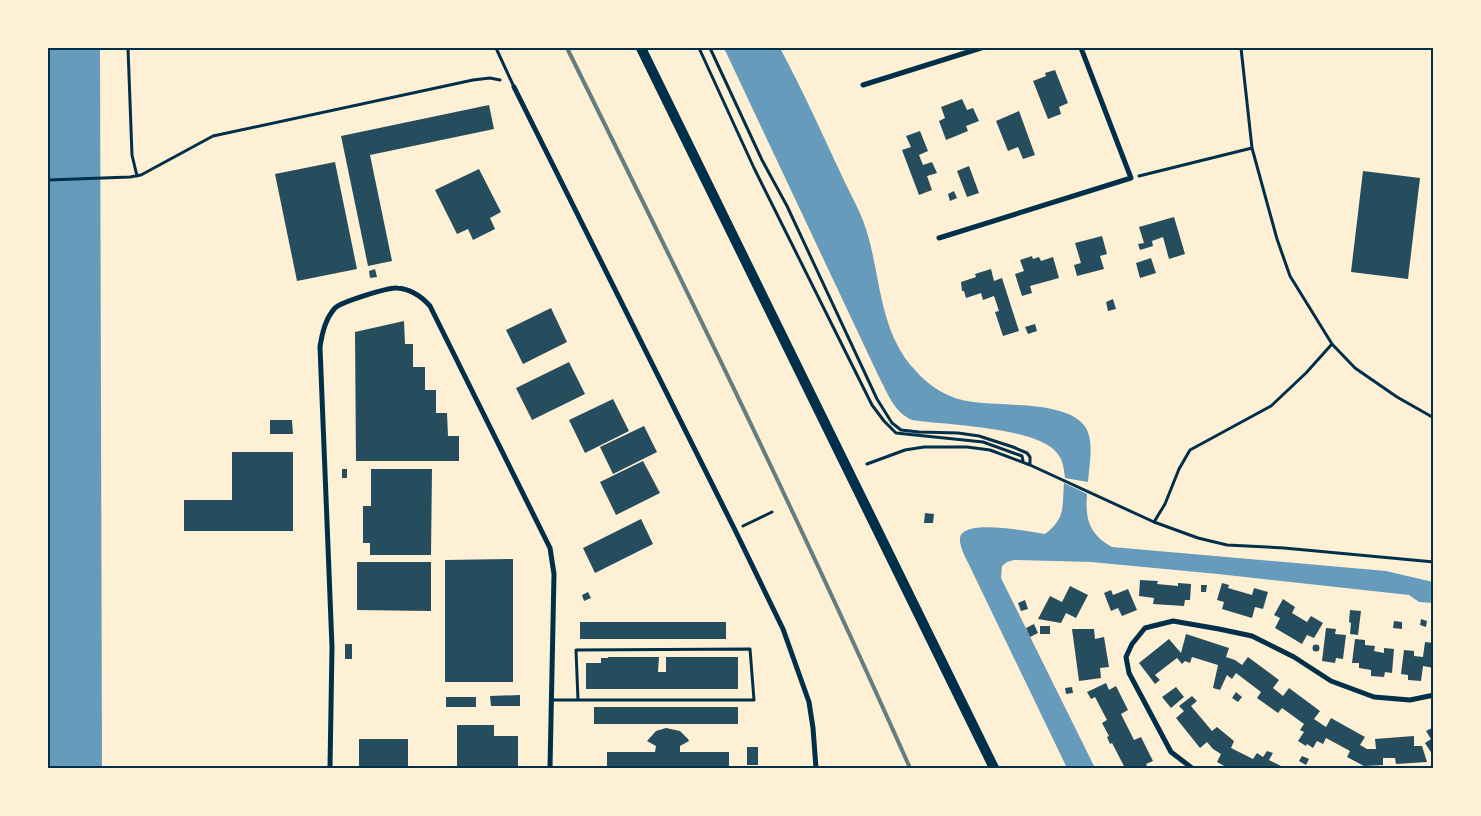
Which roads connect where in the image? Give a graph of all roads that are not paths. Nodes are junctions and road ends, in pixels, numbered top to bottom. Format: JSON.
{"nodes":[{"id":1,"x":496,"y":48,"type":"edge"},
{"id":2,"x":641,"y":48,"type":"edge"},
{"id":3,"x":982,"y":48,"type":"edge"},
{"id":4,"x":1081,"y":48,"type":"edge"},
{"id":5,"x":863,"y":85,"type":"dead end"},
{"id":6,"x":514,"y":87,"type":"joint"},
{"id":7,"x":939,"y":238,"type":"dead end"},
{"id":8,"x":1434,"y":695,"type":"edge"},
{"id":9,"x":551,"y":700,"type":"junction"},
{"id":10,"x":578,"y":700,"type":"junction"},
{"id":11,"x":330,"y":768,"type":"edge"},
{"id":12,"x":550,"y":768,"type":"edge"},
{"id":13,"x":816,"y":768,"type":"edge"},
{"id":14,"x":994,"y":768,"type":"edge"},
{"id":15,"x":1192,"y":768,"type":"edge"}],
"edges":[{"from":1,"to":6,"type":"lane"},
{"from":2,"to":14,"type":"main road"},
{"from":3,"to":5,"type":"street"},
{"from":4,"to":7,"type":"street"},
{"from":6,"to":13,"type":"street"},
{"from":8,"to":15,"type":"street"},
{"from":9,"to":10,"type":"lane"},
{"from":9,"to":11,"type":"street"},
{"from":9,"to":12,"type":"street"},
{"from":10,"to":10,"type":"lane"}]}
